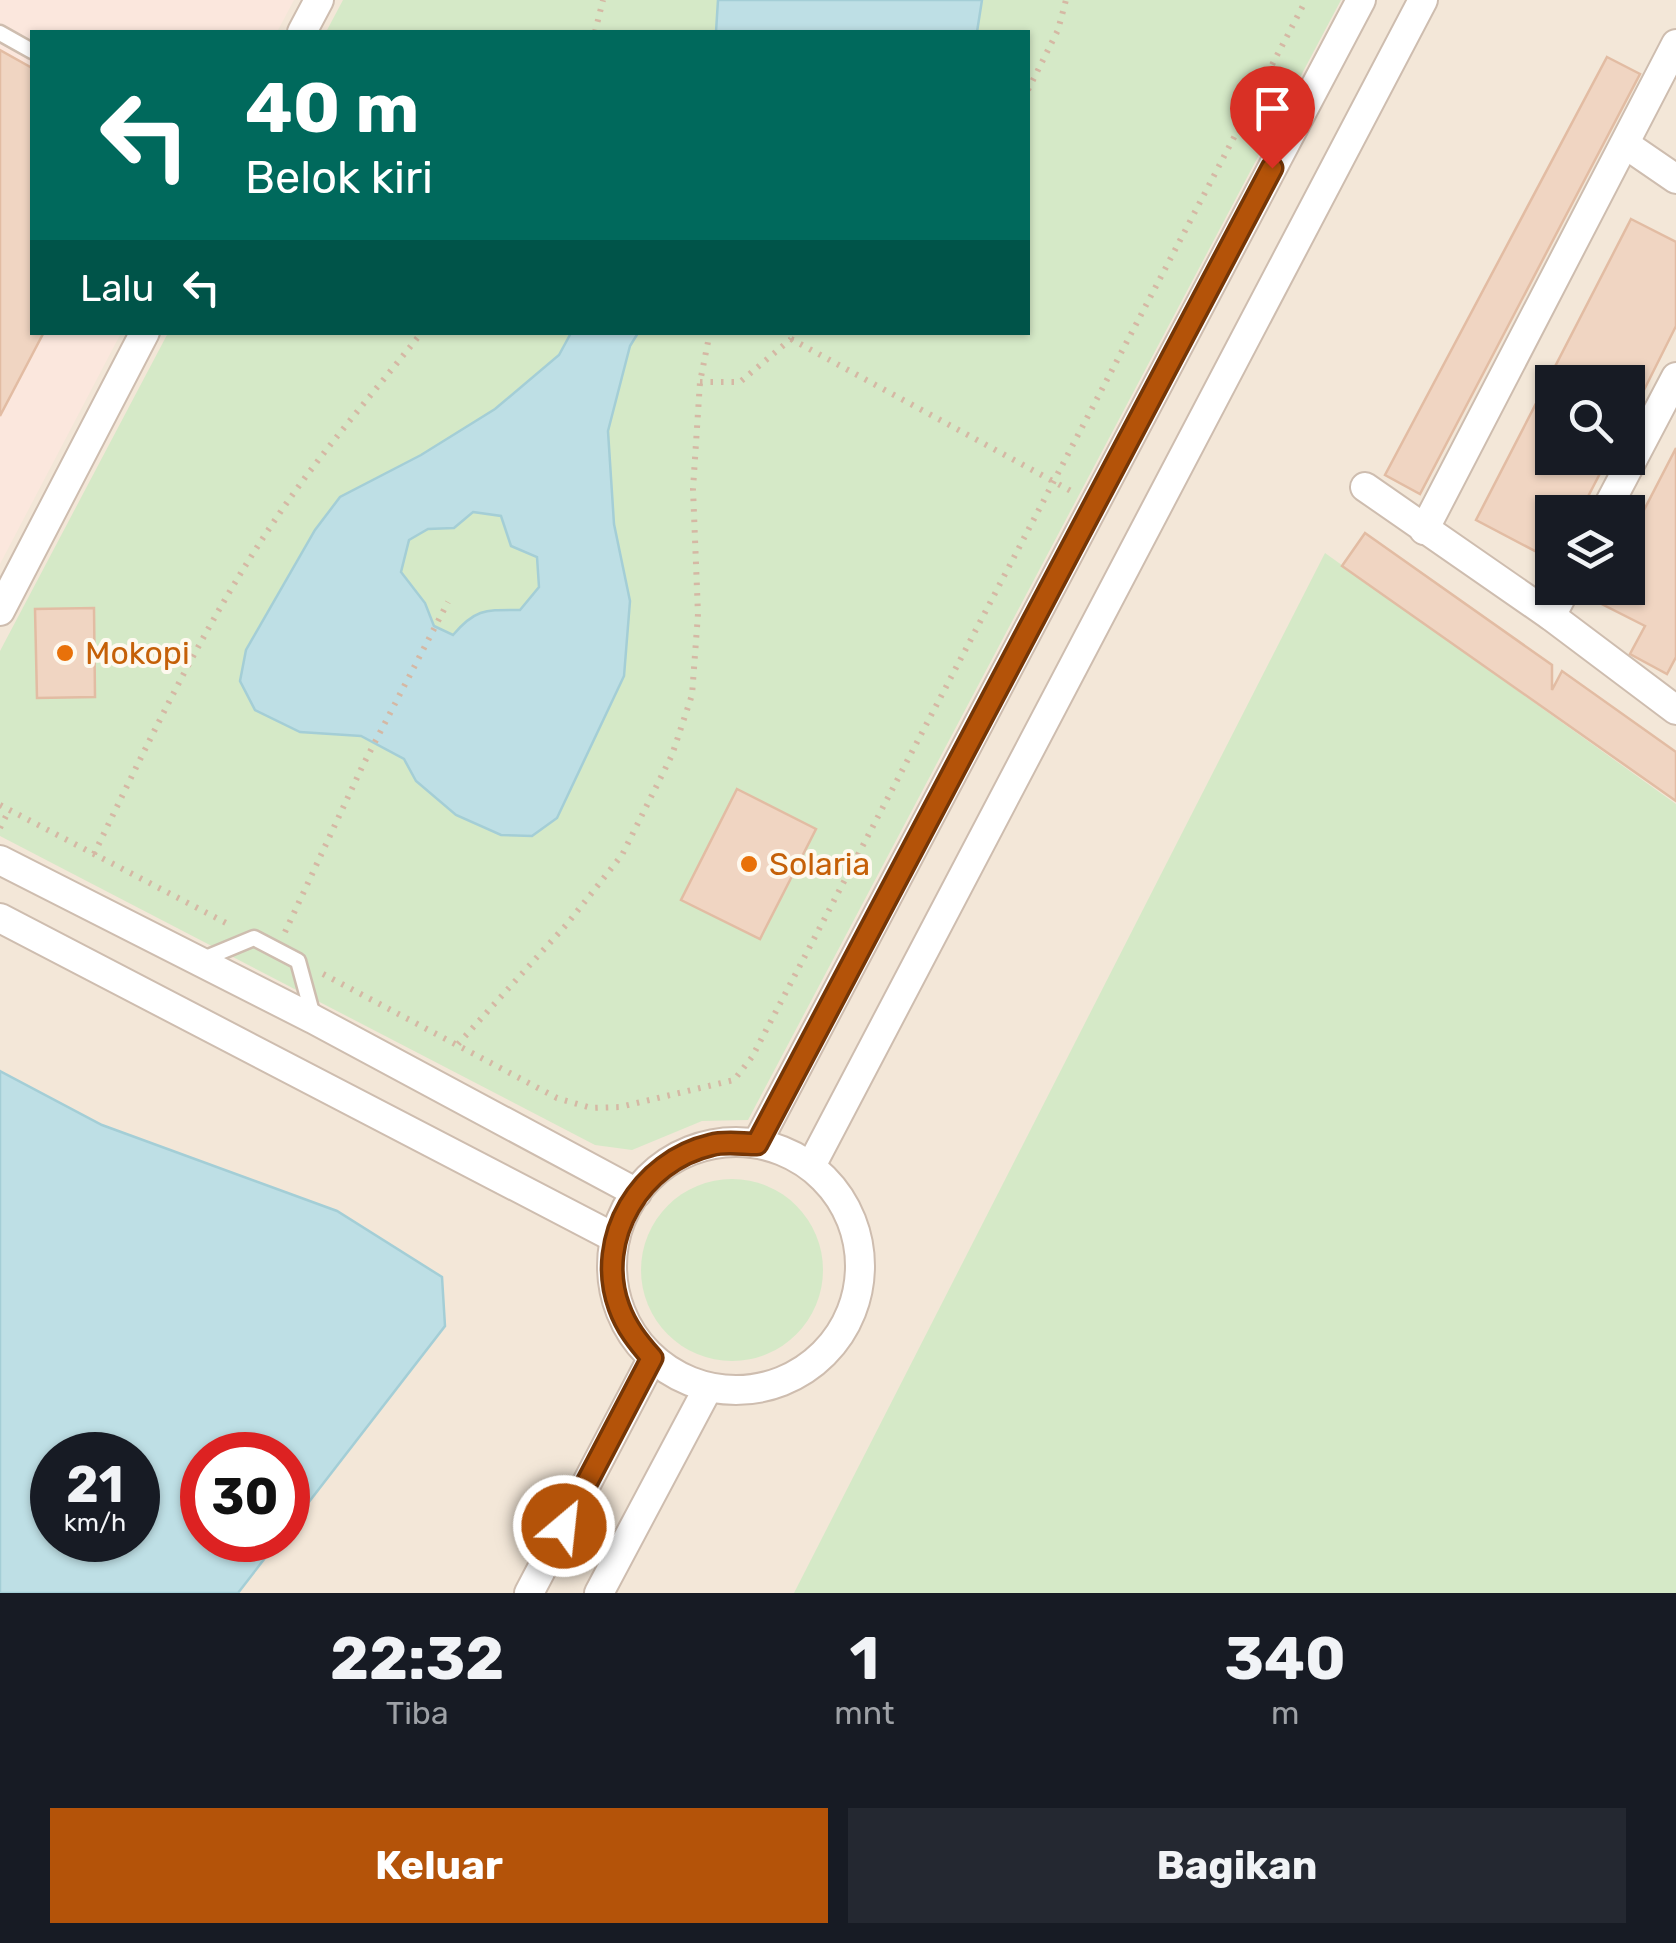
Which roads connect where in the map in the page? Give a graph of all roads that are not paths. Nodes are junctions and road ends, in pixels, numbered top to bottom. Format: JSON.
{"nodes":[{"id":1,"x":319,"y":0,"type":"edge"},
{"id":2,"x":1360,"y":0,"type":"edge"},
{"id":3,"x":1423,"y":0,"type":"edge"},
{"id":4,"x":303,"y":30,"type":"edge"},
{"id":5,"x":0,"y":34,"type":"edge"},
{"id":6,"x":1676,"y":44,"type":"edge"},
{"id":7,"x":30,"y":51,"type":"edge"},
{"id":8,"x":1624,"y":144,"type":"junction"},
{"id":9,"x":1676,"y":179,"type":"edge"},
{"id":10,"x":143,"y":335,"type":"edge"},
{"id":11,"x":1676,"y":377,"type":"edge"},
{"id":12,"x":1365,"y":487,"type":"dead end"},
{"id":13,"x":1615,"y":495,"type":"edge"},
{"id":14,"x":1424,"y":530,"type":"junction"},
{"id":15,"x":1557,"y":605,"type":"edge"},
{"id":16,"x":0,"y":610,"type":"edge"},
{"id":17,"x":1551,"y":616,"type":"junction"},
{"id":18,"x":1672,"y":698,"type":"edge"},
{"id":19,"x":0,"y":860,"type":"edge"},
{"id":20,"x":0,"y":918,"type":"edge"},
{"id":21,"x":200,"y":960,"type":"junction"},
{"id":22,"x":314,"y":1019,"type":"junction"},
{"id":23,"x":757,"y":1144,"type":"junction"},
{"id":24,"x":810,"y":1166,"type":"junction"},
{"id":25,"x":636,"y":1193,"type":"junction"},
{"id":26,"x":616,"y":1238,"type":"junction"},
{"id":27,"x":652,"y":1358,"type":"junction"},
{"id":28,"x":708,"y":1388,"type":"junction"},
{"id":29,"x":529,"y":1593,"type":"edge"},
{"id":30,"x":600,"y":1593,"type":"edge"}],
"edges":[{"from":1,"to":4,"type":"street"},
{"from":2,"to":23,"type":"street"},
{"from":3,"to":24,"type":"street"},
{"from":5,"to":7,"type":"lane"},
{"from":6,"to":8,"type":"street"},
{"from":8,"to":9,"type":"street"},
{"from":8,"to":14,"type":"street"},
{"from":10,"to":16,"type":"street"},
{"from":11,"to":13,"type":"street"},
{"from":12,"to":14,"type":"street"},
{"from":14,"to":17,"type":"street"},
{"from":15,"to":17,"type":"street"},
{"from":17,"to":18,"type":"street"},
{"from":19,"to":21,"type":"street"},
{"from":20,"to":26,"type":"street"},
{"from":21,"to":22,"type":"street"},
{"from":21,"to":22,"type":"lane"},
{"from":22,"to":25,"type":"street"},
{"from":23,"to":24,"type":"street"},
{"from":23,"to":25,"type":"street"},
{"from":24,"to":28,"type":"street"},
{"from":25,"to":26,"type":"street"},
{"from":26,"to":27,"type":"street"},
{"from":27,"to":28,"type":"street"},
{"from":27,"to":29,"type":"street"},
{"from":28,"to":30,"type":"street"}]}
